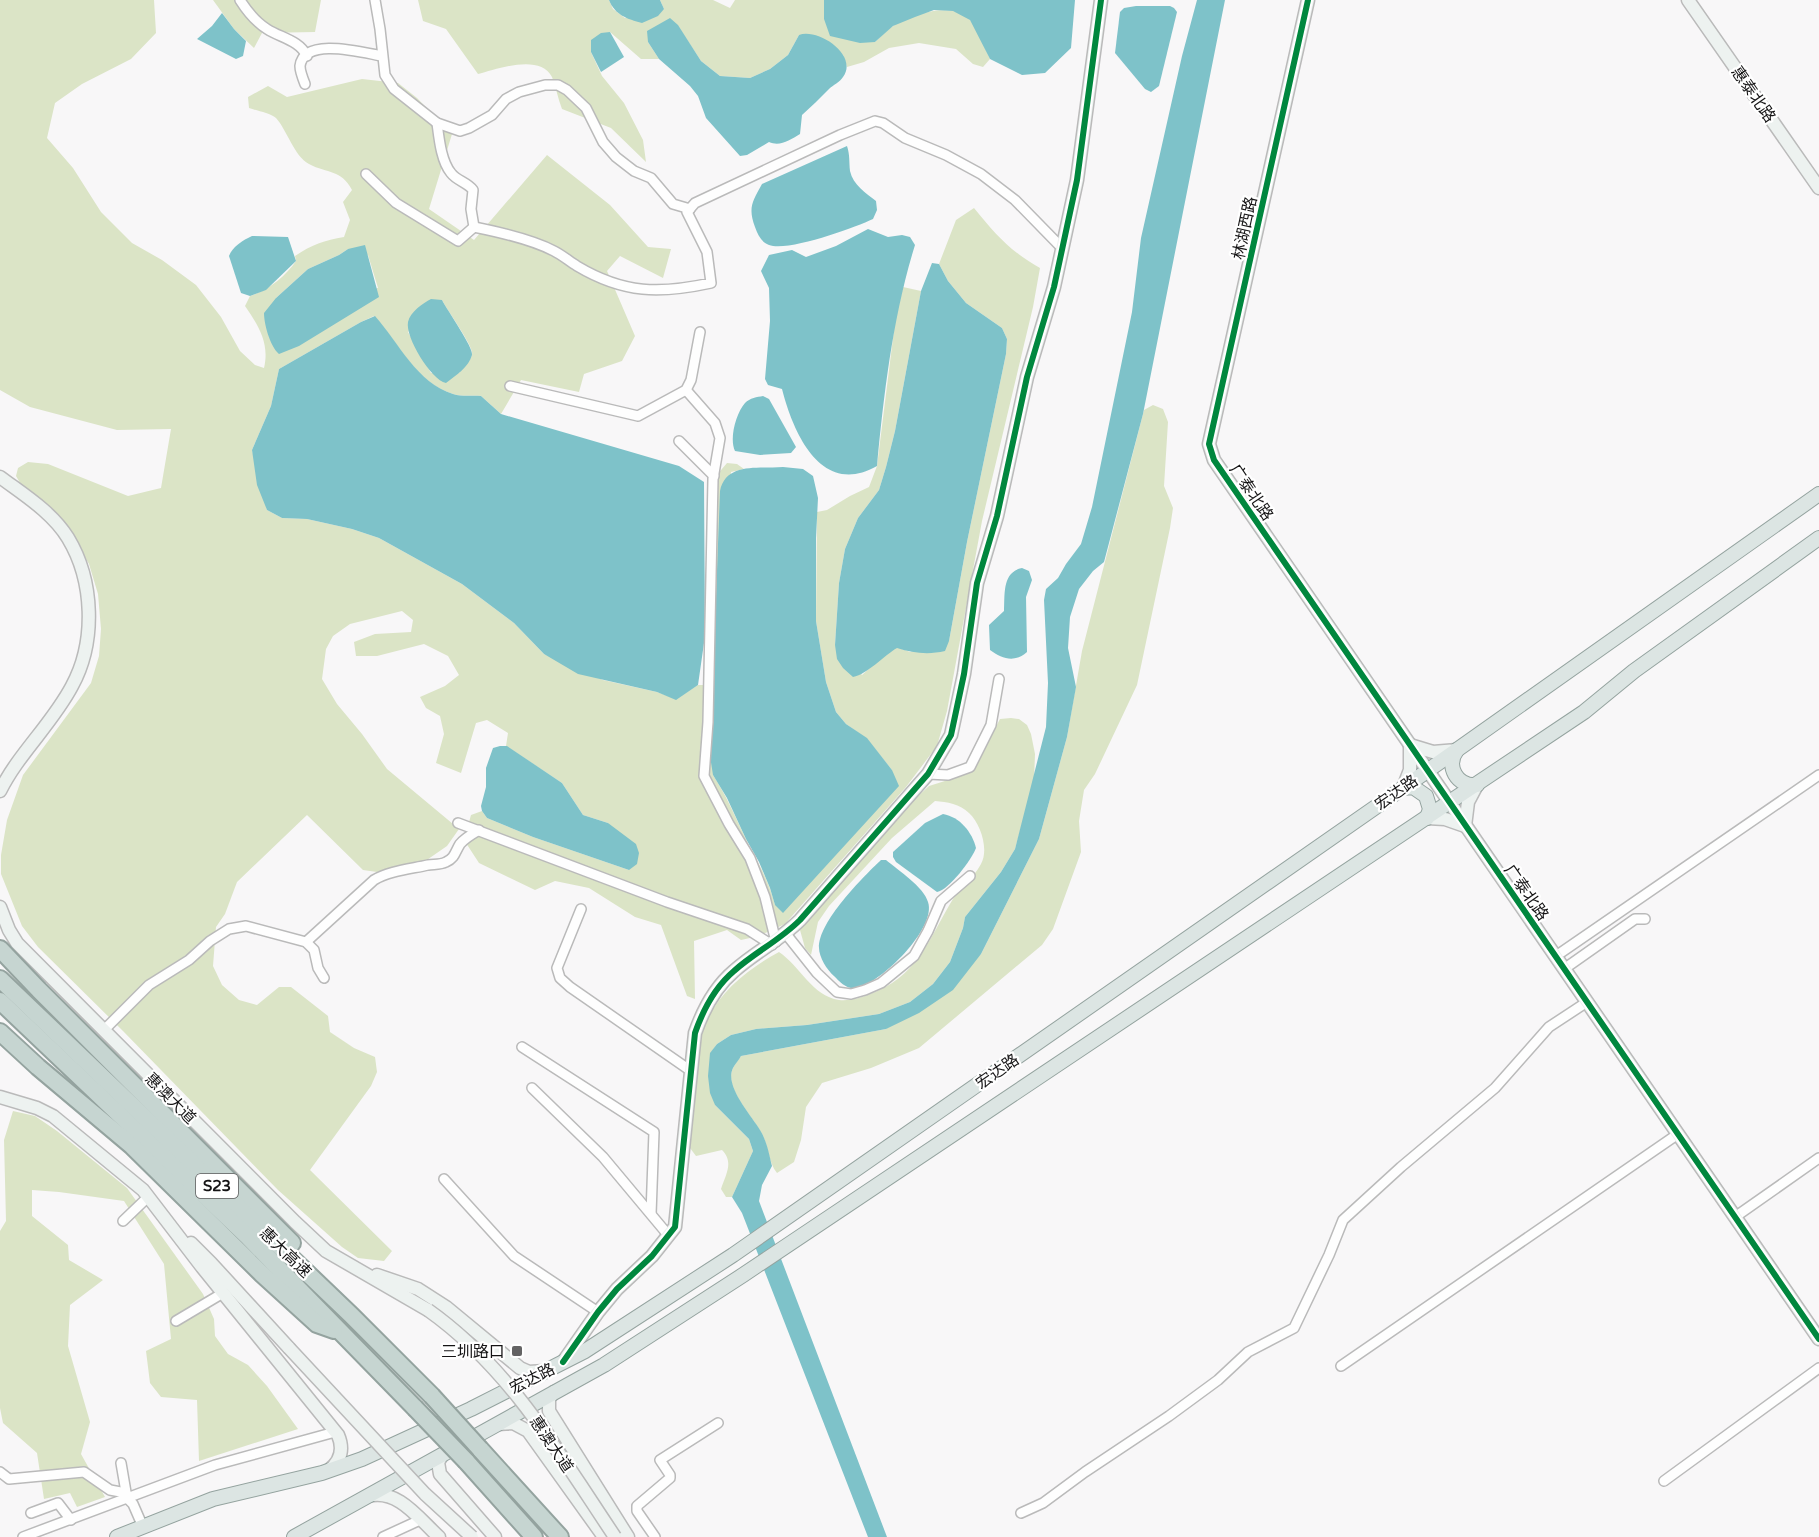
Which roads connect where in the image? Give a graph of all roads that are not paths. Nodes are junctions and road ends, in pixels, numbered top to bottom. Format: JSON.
{"nodes":[{"id":1,"x":240,"y":0,"type":"edge"},
{"id":2,"x":375,"y":0,"type":"edge"},
{"id":3,"x":1101,"y":0,"type":"edge"},
{"id":4,"x":1308,"y":0,"type":"edge"},
{"id":5,"x":1688,"y":0,"type":"edge"},
{"id":6,"x":306,"y":56,"type":"junction"},
{"id":7,"x":382,"y":56,"type":"junction"},
{"id":8,"x":304,"y":84,"type":"dead end"},
{"id":9,"x":437,"y":123,"type":"junction"},
{"id":10,"x":366,"y":174,"type":"dead end"},
{"id":11,"x":1819,"y":188,"type":"edge"},
{"id":12,"x":690,"y":209,"type":"junction"},
{"id":13,"x":474,"y":227,"type":"junction"},
{"id":14,"x":1062,"y":248,"type":"junction"},
{"id":15,"x":699,"y":332,"type":"dead end"},
{"id":16,"x":510,"y":386,"type":"dead end"},
{"id":17,"x":686,"y":390,"type":"junction"},
{"id":18,"x":679,"y":441,"type":"dead end"},
{"id":19,"x":1214,"y":460,"type":"joint"},
{"id":20,"x":714,"y":476,"type":"junction"},
{"id":21,"x":0,"y":477,"type":"edge"},
{"id":22,"x":1819,"y":494,"type":"edge"},
{"id":23,"x":1819,"y":538,"type":"edge"},
{"id":24,"x":999,"y":679,"type":"dead end"},
{"id":25,"x":1410,"y":745,"type":"junction"},
{"id":26,"x":1456,"y":750,"type":"junction"},
{"id":27,"x":1427,"y":770,"type":"junction"},
{"id":28,"x":927,"y":774,"type":"junction"},
{"id":29,"x":1819,"y":775,"type":"edge"},
{"id":30,"x":1477,"y":784,"type":"junction"},
{"id":31,"x":1403,"y":788,"type":"junction"},
{"id":32,"x":0,"y":791,"type":"edge"},
{"id":33,"x":1449,"y":803,"type":"junction"},
{"id":34,"x":1426,"y":818,"type":"junction"},
{"id":35,"x":458,"y":823,"type":"dead end"},
{"id":36,"x":1465,"y":826,"type":"junction"},
{"id":37,"x":479,"y":830,"type":"junction"},
{"id":38,"x":970,"y":876,"type":"dead end"},
{"id":39,"x":0,"y":907,"type":"edge"},
{"id":40,"x":581,"y":909,"type":"dead end"},
{"id":41,"x":1645,"y":919,"type":"dead end"},
{"id":42,"x":778,"y":940,"type":"junction"},
{"id":43,"x":306,"y":942,"type":"junction"},
{"id":44,"x":0,"y":949,"type":"edge"},
{"id":45,"x":1556,"y":956,"type":"junction"},
{"id":46,"x":1564,"y":969,"type":"junction"},
{"id":47,"x":324,"y":978,"type":"dead end"},
{"id":48,"x":0,"y":979,"type":"edge"},
{"id":49,"x":0,"y":1001,"type":"edge"},
{"id":50,"x":1587,"y":1002,"type":"junction"},
{"id":51,"x":104,"y":1030,"type":"junction"},
{"id":52,"x":0,"y":1032,"type":"edge"},
{"id":53,"x":522,"y":1047,"type":"dead end"},
{"id":54,"x":691,"y":1071,"type":"junction"},
{"id":55,"x":532,"y":1088,"type":"dead end"},
{"id":56,"x":0,"y":1097,"type":"edge"},
{"id":57,"x":1678,"y":1134,"type":"junction"},
{"id":58,"x":1819,"y":1158,"type":"edge"},
{"id":59,"x":444,"y":1179,"type":"dead end"},
{"id":60,"x":148,"y":1197,"type":"junction"},
{"id":61,"x":651,"y":1214,"type":"junction"},
{"id":62,"x":1735,"y":1217,"type":"junction"},
{"id":63,"x":123,"y":1221,"type":"dead end"},
{"id":64,"x":174,"y":1229,"type":"junction"},
{"id":65,"x":669,"y":1236,"type":"junction"},
{"id":66,"x":362,"y":1270,"type":"junction"},
{"id":67,"x":223,"y":1293,"type":"junction"},
{"id":68,"x":598,"y":1312,"type":"junction"},
{"id":69,"x":351,"y":1315,"type":"junction"},
{"id":70,"x":176,"y":1321,"type":"dead end"},
{"id":71,"x":342,"y":1333,"type":"junction"},
{"id":72,"x":1819,"y":1337,"type":"edge"},
{"id":73,"x":563,"y":1362,"type":"junction"},
{"id":74,"x":1341,"y":1366,"type":"dead end"},
{"id":75,"x":1819,"y":1368,"type":"edge"},
{"id":76,"x":546,"y":1371,"type":"junction"},
{"id":77,"x":557,"y":1391,"type":"junction"},
{"id":78,"x":718,"y":1423,"type":"dead end"},
{"id":79,"x":497,"y":1424,"type":"junction"},
{"id":80,"x":334,"y":1432,"type":"junction"},
{"id":81,"x":442,"y":1454,"type":"junction"},
{"id":82,"x":121,"y":1463,"type":"dead end"},
{"id":83,"x":0,"y":1472,"type":"edge"},
{"id":84,"x":322,"y":1473,"type":"junction"},
{"id":85,"x":1664,"y":1481,"type":"dead end"},
{"id":86,"x":127,"y":1495,"type":"junction"},
{"id":87,"x":362,"y":1498,"type":"junction"},
{"id":88,"x":31,"y":1513,"type":"dead end"},
{"id":89,"x":1021,"y":1513,"type":"dead end"},
{"id":90,"x":71,"y":1520,"type":"junction"},
{"id":91,"x":420,"y":1520,"type":"junction"},
{"id":92,"x":143,"y":1527,"type":"junction"},
{"id":93,"x":23,"y":1537,"type":"edge"},
{"id":94,"x":117,"y":1537,"type":"edge"},
{"id":95,"x":294,"y":1537,"type":"edge"},
{"id":96,"x":383,"y":1537,"type":"edge"},
{"id":97,"x":439,"y":1537,"type":"edge"},
{"id":98,"x":472,"y":1537,"type":"edge"},
{"id":99,"x":495,"y":1537,"type":"edge"},
{"id":100,"x":534,"y":1537,"type":"edge"},
{"id":101,"x":560,"y":1537,"type":"edge"},
{"id":102,"x":604,"y":1537,"type":"edge"},
{"id":103,"x":615,"y":1537,"type":"edge"},
{"id":104,"x":628,"y":1537,"type":"edge"},
{"id":105,"x":655,"y":1537,"type":"edge"}],
"edges":[{"from":1,"to":6,"type":"street"},
{"from":2,"to":7,"type":"street"},
{"from":3,"to":14,"type":"street"},
{"from":4,"to":19,"type":"street","name":"林湖西路"},
{"from":5,"to":11,"type":"street","name":"惠泰北路"},
{"from":6,"to":7,"type":"street"},
{"from":6,"to":8,"type":"street"},
{"from":7,"to":9,"type":"street"},
{"from":9,"to":12,"type":"street"},
{"from":9,"to":13,"type":"street"},
{"from":10,"to":13,"type":"street"},
{"from":12,"to":13,"type":"street"},
{"from":12,"to":14,"type":"street"},
{"from":14,"to":28,"type":"street"},
{"from":15,"to":17,"type":"street"},
{"from":16,"to":17,"type":"street"},
{"from":17,"to":20,"type":"street"},
{"from":18,"to":20,"type":"street"},
{"from":19,"to":25,"type":"street","name":"广泰北路"},
{"from":20,"to":42,"type":"street"},
{"from":21,"to":32,"type":"street"},
{"from":22,"to":26,"type":"main road","name":"宏达路"},
{"from":23,"to":30,"type":"main road","name":"宏达路"},
{"from":24,"to":28,"type":"street"},
{"from":25,"to":26,"type":"street"},
{"from":25,"to":27,"type":"street","name":"广泰北路"},
{"from":25,"to":31,"type":"street"},
{"from":26,"to":27,"type":"main road","name":"宏达路"},
{"from":26,"to":30,"type":"main road"},
{"from":27,"to":31,"type":"main road","name":"宏达路"},
{"from":27,"to":33,"type":"street","name":"广泰北路"},
{"from":28,"to":42,"type":"street"},
{"from":29,"to":45,"type":"street"},
{"from":30,"to":33,"type":"main road","name":"宏达路"},
{"from":30,"to":36,"type":"street"},
{"from":31,"to":34,"type":"main road"},
{"from":31,"to":73,"type":"main road","name":"宏达路"},
{"from":33,"to":34,"type":"main road","name":"宏达路"},
{"from":33,"to":36,"type":"street","name":"广泰北路"},
{"from":34,"to":36,"type":"street"},
{"from":34,"to":77,"type":"main road","name":"宏达路"},
{"from":35,"to":37,"type":"street"},
{"from":36,"to":45,"type":"street","name":"广泰北路"},
{"from":37,"to":42,"type":"street"},
{"from":37,"to":43,"type":"street"},
{"from":38,"to":42,"type":"street"},
{"from":39,"to":51,"type":"street","name":"惠澳大道"},
{"from":40,"to":54,"type":"street"},
{"from":41,"to":46,"type":"street"},
{"from":42,"to":54,"type":"street"},
{"from":43,"to":47,"type":"street"},
{"from":43,"to":51,"type":"street"},
{"from":44,"to":69,"type":"highway"},
{"from":45,"to":46,"type":"street","name":"广泰北路"},
{"from":46,"to":50,"type":"street","name":"广泰北路"},
{"from":48,"to":69,"type":"highway","name":"惠大高速","number":"S23"},
{"from":49,"to":71,"type":"highway","name":"惠大高速","number":"S23"},
{"from":50,"to":57,"type":"street","name":"广泰北路"},
{"from":50,"to":89,"type":"street"},
{"from":51,"to":66,"type":"street","name":"惠澳大道"},
{"from":52,"to":71,"type":"highway"},
{"from":53,"to":61,"type":"street"},
{"from":54,"to":65,"type":"street"},
{"from":55,"to":61,"type":"street"},
{"from":56,"to":60,"type":"street"},
{"from":57,"to":62,"type":"street","name":"广泰北路"},
{"from":57,"to":74,"type":"street"},
{"from":58,"to":62,"type":"street"},
{"from":59,"to":68,"type":"street"},
{"from":60,"to":63,"type":"street"},
{"from":60,"to":64,"type":"street"},
{"from":61,"to":65,"type":"street"},
{"from":62,"to":72,"type":"street","name":"广泰北路"},
{"from":64,"to":67,"type":"street"},
{"from":64,"to":98,"type":"street","bridge":true},
{"from":65,"to":68,"type":"street"},
{"from":66,"to":76,"type":"street"},
{"from":66,"to":103,"type":"street","name":"惠澳大道","bridge":true},
{"from":67,"to":70,"type":"street"},
{"from":67,"to":80,"type":"street"},
{"from":68,"to":73,"type":"street"},
{"from":69,"to":101,"type":"highway","name":"惠大高速","number":"S23","bridge":true},
{"from":71,"to":100,"type":"highway","name":"惠大高速","number":"S23","bridge":true},
{"from":73,"to":76,"type":"main road","name":"宏达路"},
{"from":75,"to":85,"type":"street"},
{"from":76,"to":84,"type":"main road","name":"宏达路"},
{"from":77,"to":79,"type":"main road","name":"宏达路"},
{"from":77,"to":104,"type":"street"},
{"from":78,"to":105,"type":"street"},
{"from":79,"to":81,"type":"main road","name":"宏达路"},
{"from":79,"to":102,"type":"street"},
{"from":80,"to":84,"type":"street"},
{"from":80,"to":86,"type":"street"},
{"from":81,"to":87,"type":"main road","name":"宏达路"},
{"from":81,"to":99,"type":"street"},
{"from":82,"to":86,"type":"street"},
{"from":83,"to":86,"type":"street"},
{"from":84,"to":92,"type":"main road","name":"宏达路"},
{"from":86,"to":90,"type":"street"},
{"from":86,"to":92,"type":"street"},
{"from":87,"to":91,"type":"street"},
{"from":87,"to":95,"type":"main road","name":"宏达路"},
{"from":88,"to":90,"type":"street"},
{"from":90,"to":93,"type":"street"},
{"from":91,"to":96,"type":"street"},
{"from":91,"to":97,"type":"street"},
{"from":92,"to":94,"type":"main road","name":"宏达路"}]}
